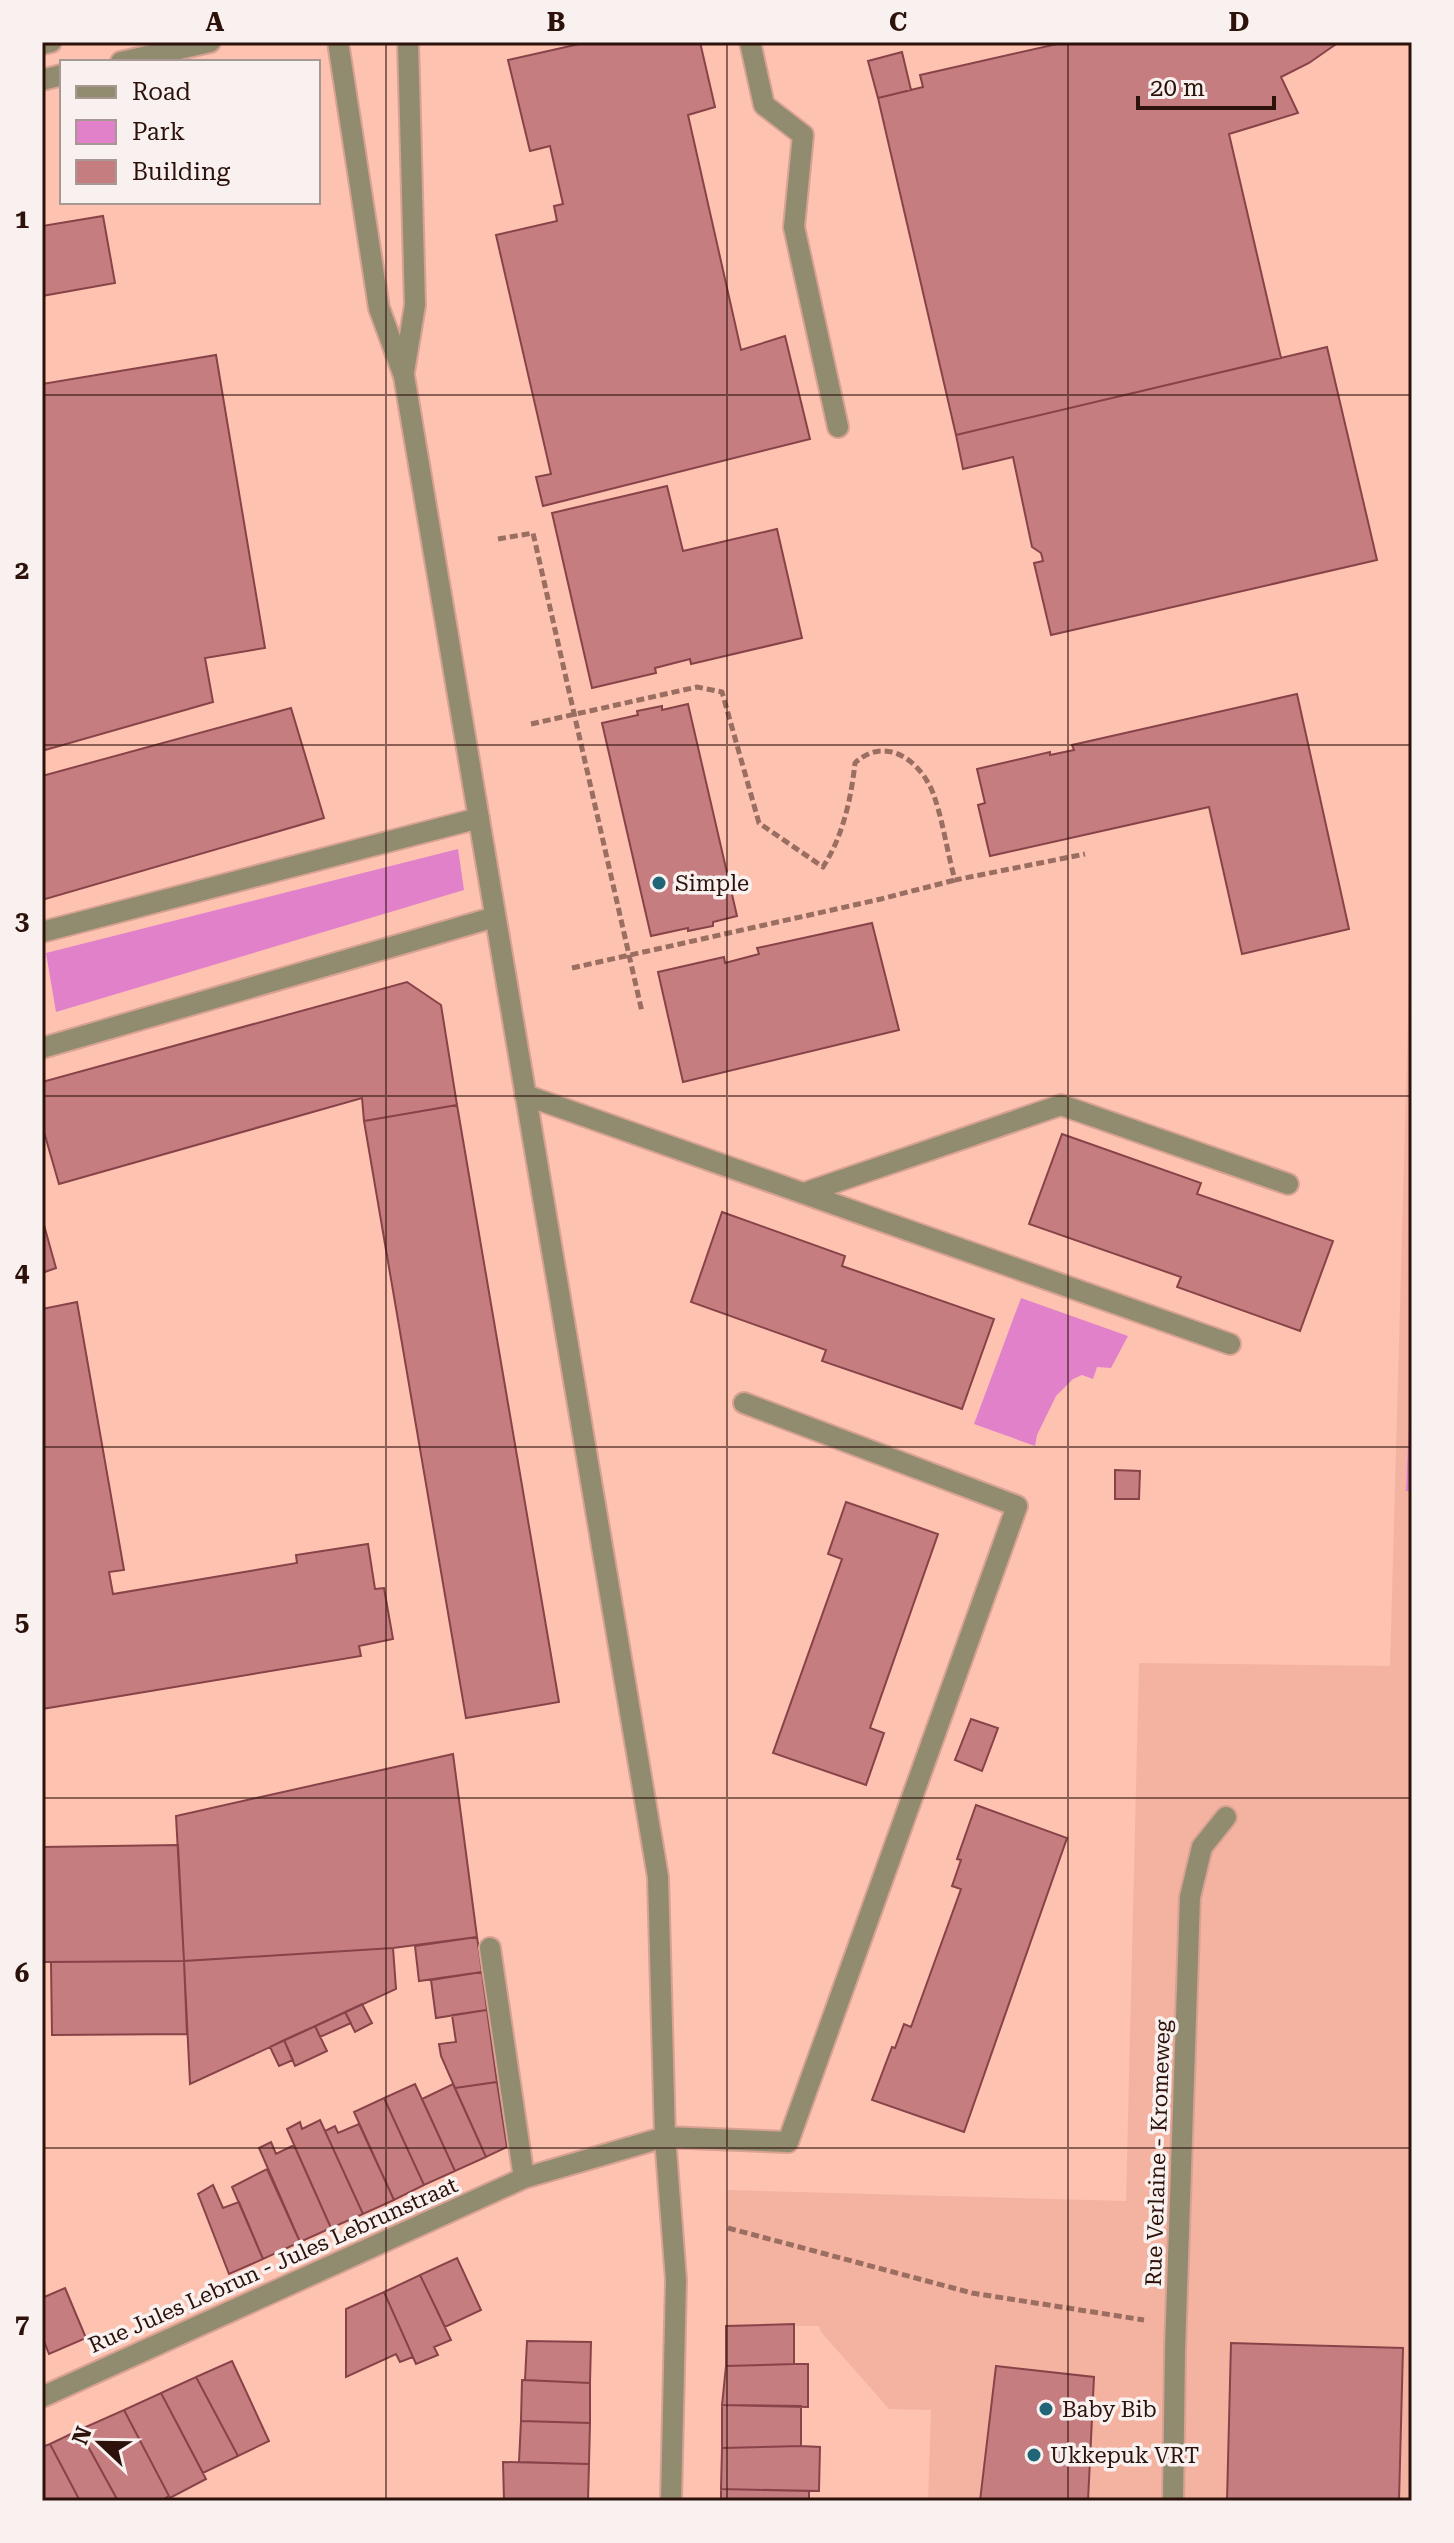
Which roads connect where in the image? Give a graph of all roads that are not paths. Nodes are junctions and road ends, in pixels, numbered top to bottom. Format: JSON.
{"nodes":[{"id":1,"x":51,"y":42,"type":"edge"},
{"id":2,"x":210,"y":42,"type":"edge"},
{"id":3,"x":338,"y":42,"type":"edge"},
{"id":4,"x":408,"y":42,"type":"edge"},
{"id":5,"x":750,"y":42,"type":"edge"},
{"id":6,"x":42,"y":44,"type":"edge"},
{"id":7,"x":130,"y":60,"type":"edge"},
{"id":8,"x":404,"y":376,"type":"junction"},
{"id":9,"x":838,"y":427,"type":"dead end"},
{"id":10,"x":479,"y":818,"type":"junction"},
{"id":11,"x":495,"y":917,"type":"junction"},
{"id":12,"x":42,"y":932,"type":"edge"},
{"id":13,"x":42,"y":1048,"type":"edge"},
{"id":14,"x":525,"y":1095,"type":"junction"},
{"id":15,"x":1288,"y":1184,"type":"dead end"},
{"id":16,"x":804,"y":1193,"type":"junction"},
{"id":17,"x":1230,"y":1344,"type":"dead end"},
{"id":18,"x":744,"y":1403,"type":"dead end"},
{"id":19,"x":1226,"y":1817,"type":"dead end"},
{"id":20,"x":490,"y":1948,"type":"dead end"},
{"id":21,"x":665,"y":2137,"type":"junction"},
{"id":22,"x":524,"y":2178,"type":"junction"},
{"id":23,"x":42,"y":2397,"type":"edge"},
{"id":24,"x":671,"y":2501,"type":"edge"},
{"id":25,"x":1173,"y":2501,"type":"edge"}],
"edges":[{"from":1,"to":6,"type":"street"},
{"from":2,"to":7,"type":"street"},
{"from":3,"to":8,"type":"street"},
{"from":4,"to":8,"type":"street"},
{"from":5,"to":9,"type":"street"},
{"from":8,"to":10,"type":"street"},
{"from":10,"to":11,"type":"street"},
{"from":10,"to":12,"type":"street"},
{"from":11,"to":13,"type":"street"},
{"from":11,"to":14,"type":"street"},
{"from":14,"to":16,"type":"street"},
{"from":14,"to":21,"type":"street"},
{"from":15,"to":16,"type":"street"},
{"from":16,"to":17,"type":"street"},
{"from":18,"to":21,"type":"street","name":"Rue Jules Lebrun - Jules Lebrunstraat"},
{"from":19,"to":25,"type":"street","name":"Rue Verlaine - Kromeweg"},
{"from":20,"to":22,"type":"street"},
{"from":21,"to":22,"type":"street","name":"Rue Jules Lebrun - Jules Lebrunstraat"},
{"from":21,"to":24,"type":"street"},
{"from":22,"to":23,"type":"street","name":"Rue Jules Lebrun - Jules Lebrunstraat"}]}
